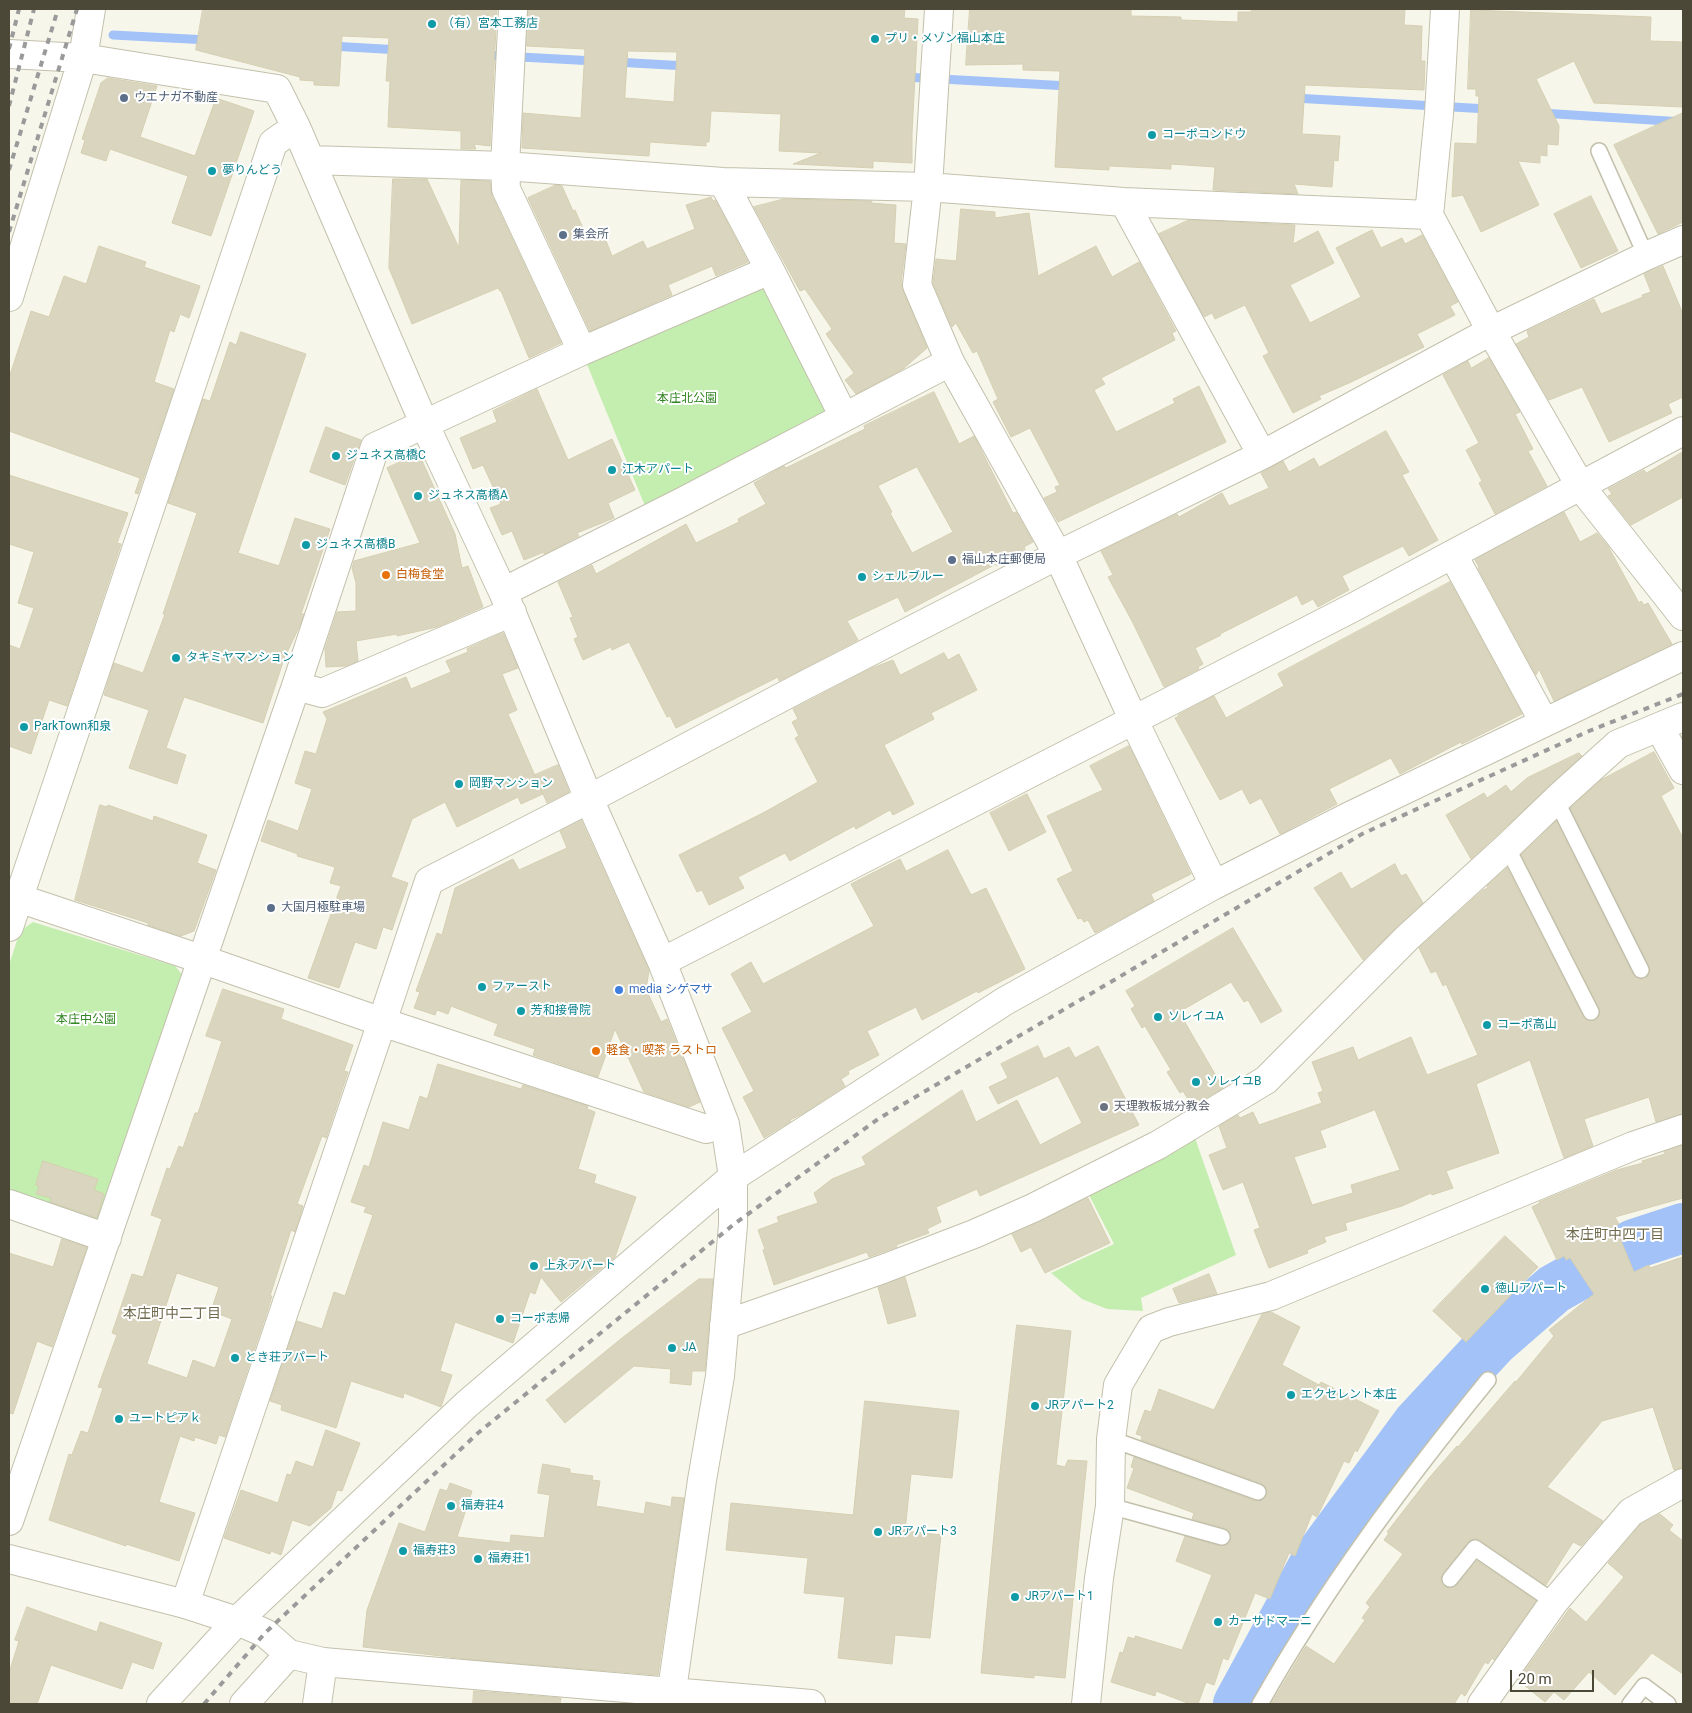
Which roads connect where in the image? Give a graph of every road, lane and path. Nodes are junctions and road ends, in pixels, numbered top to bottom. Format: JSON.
{"nodes":[{"id":1,"x":91,"y":9,"type":"edge"},
{"id":2,"x":513,"y":9,"type":"edge"},
{"id":3,"x":939,"y":9,"type":"edge"},
{"id":4,"x":1446,"y":9,"type":"edge"},
{"id":5,"x":9,"y":54,"type":"edge"},
{"id":6,"x":83,"y":58,"type":"junction"},
{"id":7,"x":296,"y":127,"type":"junction"},
{"id":8,"x":1599,"y":151,"type":"dead end"},
{"id":9,"x":310,"y":160,"type":"junction"},
{"id":10,"x":505,"y":166,"type":"junction"},
{"id":11,"x":723,"y":182,"type":"junction"},
{"id":12,"x":928,"y":187,"type":"junction"},
{"id":13,"x":1124,"y":202,"type":"junction"},
{"id":14,"x":1429,"y":215,"type":"junction"},
{"id":15,"x":1683,"y":240,"type":"edge"},
{"id":16,"x":1646,"y":256,"type":"junction"},
{"id":17,"x":770,"y":270,"type":"junction"},
{"id":18,"x":9,"y":297,"type":"edge"},
{"id":19,"x":1491,"y":331,"type":"junction"},
{"id":20,"x":582,"y":351,"type":"junction"},
{"id":21,"x":950,"y":362,"type":"junction"},
{"id":22,"x":844,"y":417,"type":"junction"},
{"id":23,"x":424,"y":423,"type":"junction"},
{"id":24,"x":1683,"y":431,"type":"edge"},
{"id":25,"x":1262,"y":455,"type":"junction"},
{"id":26,"x":1580,"y":486,"type":"junction"},
{"id":27,"x":1058,"y":555,"type":"junction"},
{"id":28,"x":1453,"y":555,"type":"junction"},
{"id":29,"x":508,"y":602,"type":"junction"},
{"id":30,"x":1683,"y":616,"type":"edge"},
{"id":31,"x":1683,"y":656,"type":"edge"},
{"id":32,"x":296,"y":686,"type":"junction"},
{"id":33,"x":1134,"y":721,"type":"junction"},
{"id":34,"x":1544,"y":722,"type":"junction"},
{"id":35,"x":1671,"y":722,"type":"edge"},
{"id":36,"x":1683,"y":770,"type":"edge"},
{"id":37,"x":588,"y":799,"type":"junction"},
{"id":38,"x":1556,"y":800,"type":"junction"},
{"id":39,"x":1507,"y":847,"type":"junction"},
{"id":40,"x":1214,"y":885,"type":"junction"},
{"id":41,"x":14,"y":897,"type":"edge"},
{"id":42,"x":9,"y":927,"type":"edge"},
{"id":43,"x":201,"y":959,"type":"junction"},
{"id":44,"x":662,"y":962,"type":"junction"},
{"id":45,"x":1640,"y":970,"type":"dead end"},
{"id":46,"x":1591,"y":1012,"type":"dead end"},
{"id":47,"x":382,"y":1022,"type":"junction"},
{"id":48,"x":725,"y":1124,"type":"junction"},
{"id":49,"x":1683,"y":1129,"type":"edge"},
{"id":50,"x":733,"y":1177,"type":"junction"},
{"id":51,"x":9,"y":1204,"type":"edge"},
{"id":52,"x":107,"y":1238,"type":"junction"},
{"id":53,"x":724,"y":1325,"type":"junction"},
{"id":54,"x":1488,"y":1380,"type":"dead end"},
{"id":55,"x":1111,"y":1439,"type":"junction"},
{"id":56,"x":1683,"y":1483,"type":"edge"},
{"id":57,"x":1258,"y":1492,"type":"dead end"},
{"id":58,"x":1110,"y":1506,"type":"junction"},
{"id":59,"x":9,"y":1521,"type":"edge"},
{"id":60,"x":1222,"y":1537,"type":"dead end"},
{"id":61,"x":9,"y":1559,"type":"edge"},
{"id":62,"x":1450,"y":1579,"type":"dead end"},
{"id":63,"x":1554,"y":1602,"type":"junction"},
{"id":64,"x":185,"y":1604,"type":"junction"},
{"id":65,"x":237,"y":1621,"type":"junction"},
{"id":66,"x":289,"y":1654,"type":"junction"},
{"id":67,"x":323,"y":1662,"type":"junction"},
{"id":68,"x":671,"y":1699,"type":"edge"},
{"id":69,"x":161,"y":1704,"type":"edge"},
{"id":70,"x":244,"y":1704,"type":"edge"},
{"id":71,"x":317,"y":1704,"type":"edge"},
{"id":72,"x":811,"y":1704,"type":"edge"},
{"id":73,"x":1086,"y":1704,"type":"edge"},
{"id":74,"x":1260,"y":1704,"type":"edge"},
{"id":75,"x":1482,"y":1704,"type":"edge"},
{"id":76,"x":1630,"y":1704,"type":"edge"},
{"id":77,"x":1668,"y":1704,"type":"edge"}],
"edges":[{"from":1,"to":6,"type":"street"},
{"from":2,"to":10,"type":"street"},
{"from":3,"to":12,"type":"street"},
{"from":4,"to":14,"type":"street"},
{"from":5,"to":6,"type":"street"},
{"from":6,"to":7,"type":"street"},
{"from":6,"to":18,"type":"street"},
{"from":7,"to":9,"type":"street"},
{"from":7,"to":41,"type":"street"},
{"from":8,"to":16,"type":"lane"},
{"from":9,"to":10,"type":"street"},
{"from":9,"to":23,"type":"street"},
{"from":10,"to":11,"type":"street"},
{"from":10,"to":20,"type":"street"},
{"from":11,"to":12,"type":"street"},
{"from":11,"to":17,"type":"street"},
{"from":12,"to":13,"type":"street"},
{"from":12,"to":21,"type":"street"},
{"from":13,"to":14,"type":"street"},
{"from":13,"to":25,"type":"street"},
{"from":14,"to":19,"type":"street"},
{"from":15,"to":16,"type":"street"},
{"from":16,"to":19,"type":"street"},
{"from":17,"to":20,"type":"street"},
{"from":17,"to":22,"type":"street"},
{"from":19,"to":25,"type":"street"},
{"from":19,"to":26,"type":"street"},
{"from":20,"to":23,"type":"street"},
{"from":21,"to":22,"type":"street"},
{"from":21,"to":27,"type":"street"},
{"from":22,"to":29,"type":"street"},
{"from":23,"to":29,"type":"street"},
{"from":23,"to":32,"type":"street"},
{"from":24,"to":26,"type":"street"},
{"from":25,"to":27,"type":"street"},
{"from":26,"to":28,"type":"street"},
{"from":26,"to":30,"type":"street"},
{"from":27,"to":33,"type":"street"},
{"from":27,"to":37,"type":"street"},
{"from":28,"to":33,"type":"street"},
{"from":28,"to":34,"type":"street"},
{"from":29,"to":32,"type":"street"},
{"from":29,"to":37,"type":"street"},
{"from":31,"to":34,"type":"street"},
{"from":32,"to":43,"type":"street"},
{"from":33,"to":40,"type":"street"},
{"from":33,"to":44,"type":"street"},
{"from":34,"to":40,"type":"street"},
{"from":35,"to":36,"type":"street"},
{"from":35,"to":38,"type":"street"},
{"from":37,"to":44,"type":"street"},
{"from":37,"to":47,"type":"street"},
{"from":38,"to":39,"type":"street"},
{"from":38,"to":45,"type":"lane"},
{"from":39,"to":46,"type":"lane"},
{"from":39,"to":53,"type":"street"},
{"from":40,"to":50,"type":"street"},
{"from":41,"to":42,"type":"street"},
{"from":41,"to":43,"type":"street"},
{"from":43,"to":47,"type":"street"},
{"from":43,"to":52,"type":"street"},
{"from":44,"to":48,"type":"street"},
{"from":47,"to":48,"type":"street"},
{"from":47,"to":64,"type":"street"},
{"from":48,"to":50,"type":"street"},
{"from":49,"to":55,"type":"street"},
{"from":50,"to":53,"type":"street"},
{"from":50,"to":65,"type":"street"},
{"from":51,"to":52,"type":"street"},
{"from":52,"to":59,"type":"street"},
{"from":53,"to":68,"type":"street"},
{"from":54,"to":74,"type":"lane"},
{"from":55,"to":57,"type":"lane"},
{"from":55,"to":58,"type":"street"},
{"from":56,"to":63,"type":"street"},
{"from":58,"to":60,"type":"lane"},
{"from":58,"to":73,"type":"street"},
{"from":61,"to":64,"type":"street"},
{"from":62,"to":63,"type":"lane"},
{"from":63,"to":75,"type":"street"},
{"from":64,"to":65,"type":"street"},
{"from":65,"to":66,"type":"street"},
{"from":65,"to":69,"type":"street"},
{"from":66,"to":67,"type":"street"},
{"from":66,"to":70,"type":"street"},
{"from":67,"to":68,"type":"street"},
{"from":67,"to":71,"type":"street"},
{"from":68,"to":72,"type":"street"},
{"from":76,"to":77,"type":"lane"}]}
